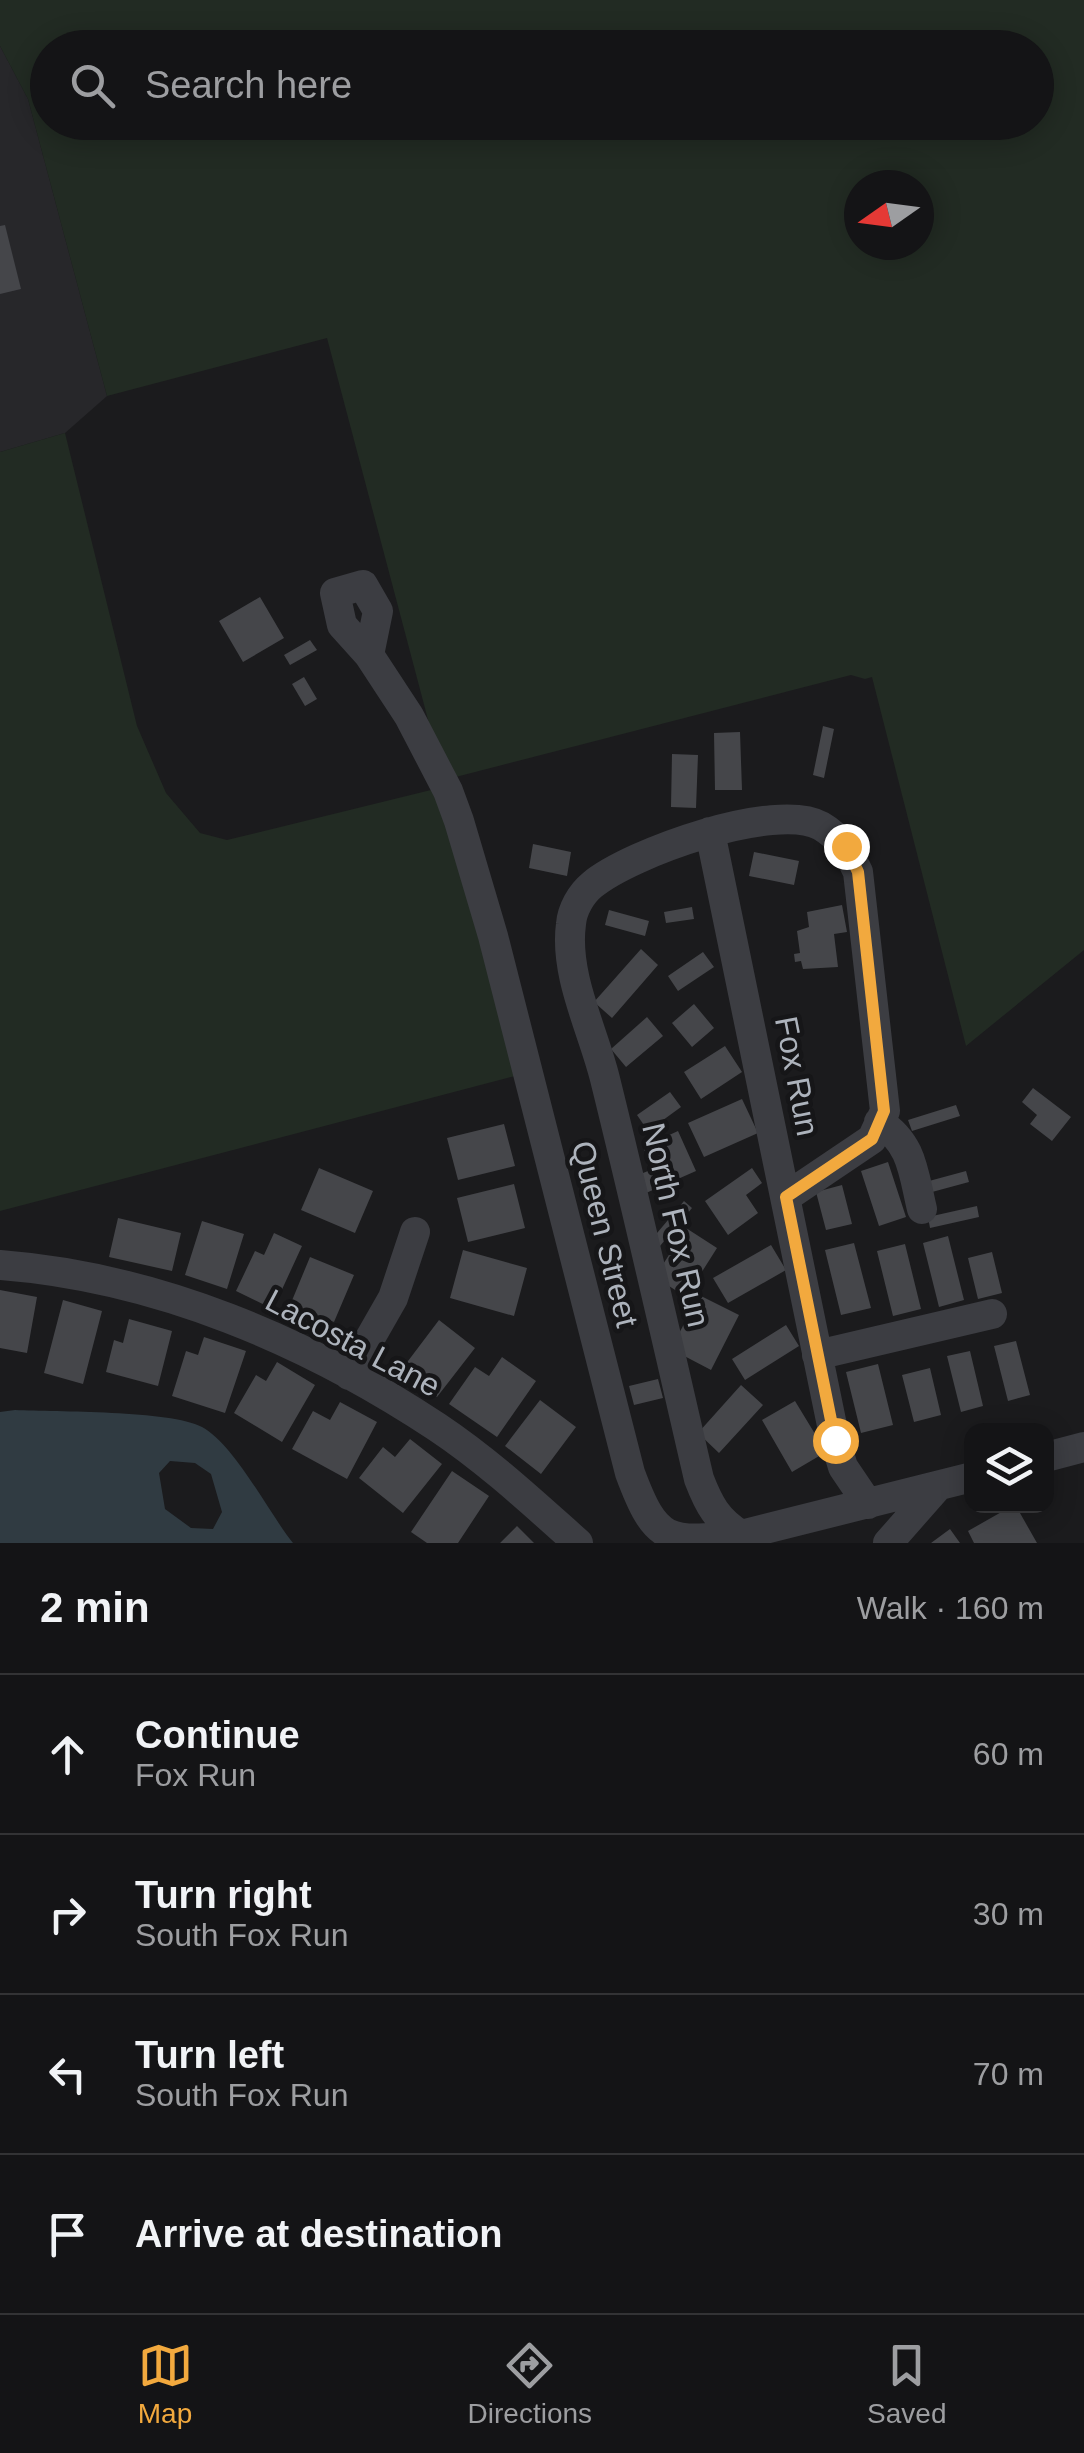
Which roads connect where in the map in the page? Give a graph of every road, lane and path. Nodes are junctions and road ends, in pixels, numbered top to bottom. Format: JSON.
{"nodes":[{"id":1,"x":369,"y":655,"type":"dead end"},
{"id":2,"x":710,"y":832,"type":"junction"},
{"id":3,"x":880,"y":1122,"type":"junction"},
{"id":4,"x":786,"y":1197,"type":"junction"},
{"id":5,"x":922,"y":1209,"type":"dead end"},
{"id":6,"x":416,"y":1232,"type":"dead end"},
{"id":7,"x":0,"y":1264,"type":"edge"},
{"id":8,"x":992,"y":1314,"type":"dead end"},
{"id":9,"x":817,"y":1354,"type":"junction"},
{"id":10,"x":349,"y":1375,"type":"junction"},
{"id":11,"x":1084,"y":1447,"type":"edge"},
{"id":12,"x":1054,"y":1455,"type":"edge"},
{"id":13,"x":964,"y":1479,"type":"edge"},
{"id":14,"x":938,"y":1486,"type":"junction"},
{"id":15,"x":868,"y":1504,"type":"junction"},
{"id":16,"x":741,"y":1535,"type":"junction"},
{"id":17,"x":578,"y":1543,"type":"edge"},
{"id":18,"x":888,"y":1543,"type":"edge"}],
"edges":[{"from":1,"to":16,"type":"street","name":"Queen Street"},
{"from":2,"to":3,"type":"street"},
{"from":2,"to":4,"type":"street","name":"Fox Run"},
{"from":2,"to":16,"type":"street","name":"North Fox Run"},
{"from":3,"to":4,"type":"street"},
{"from":3,"to":5,"type":"street"},
{"from":4,"to":9,"type":"street","name":"Fox Run"},
{"from":6,"to":10,"type":"street"},
{"from":7,"to":10,"type":"street","name":"Lacosta Lane"},
{"from":8,"to":9,"type":"street"},
{"from":9,"to":15,"type":"street","name":"Fox Run"},
{"from":10,"to":17,"type":"street","name":"Lacosta Lane"},
{"from":11,"to":12,"type":"street"},
{"from":13,"to":14,"type":"street","name":"Queen Street"},
{"from":14,"to":15,"type":"street","name":"Queen Street"},
{"from":14,"to":18,"type":"street"},
{"from":15,"to":16,"type":"street","name":"Queen Street"}]}
